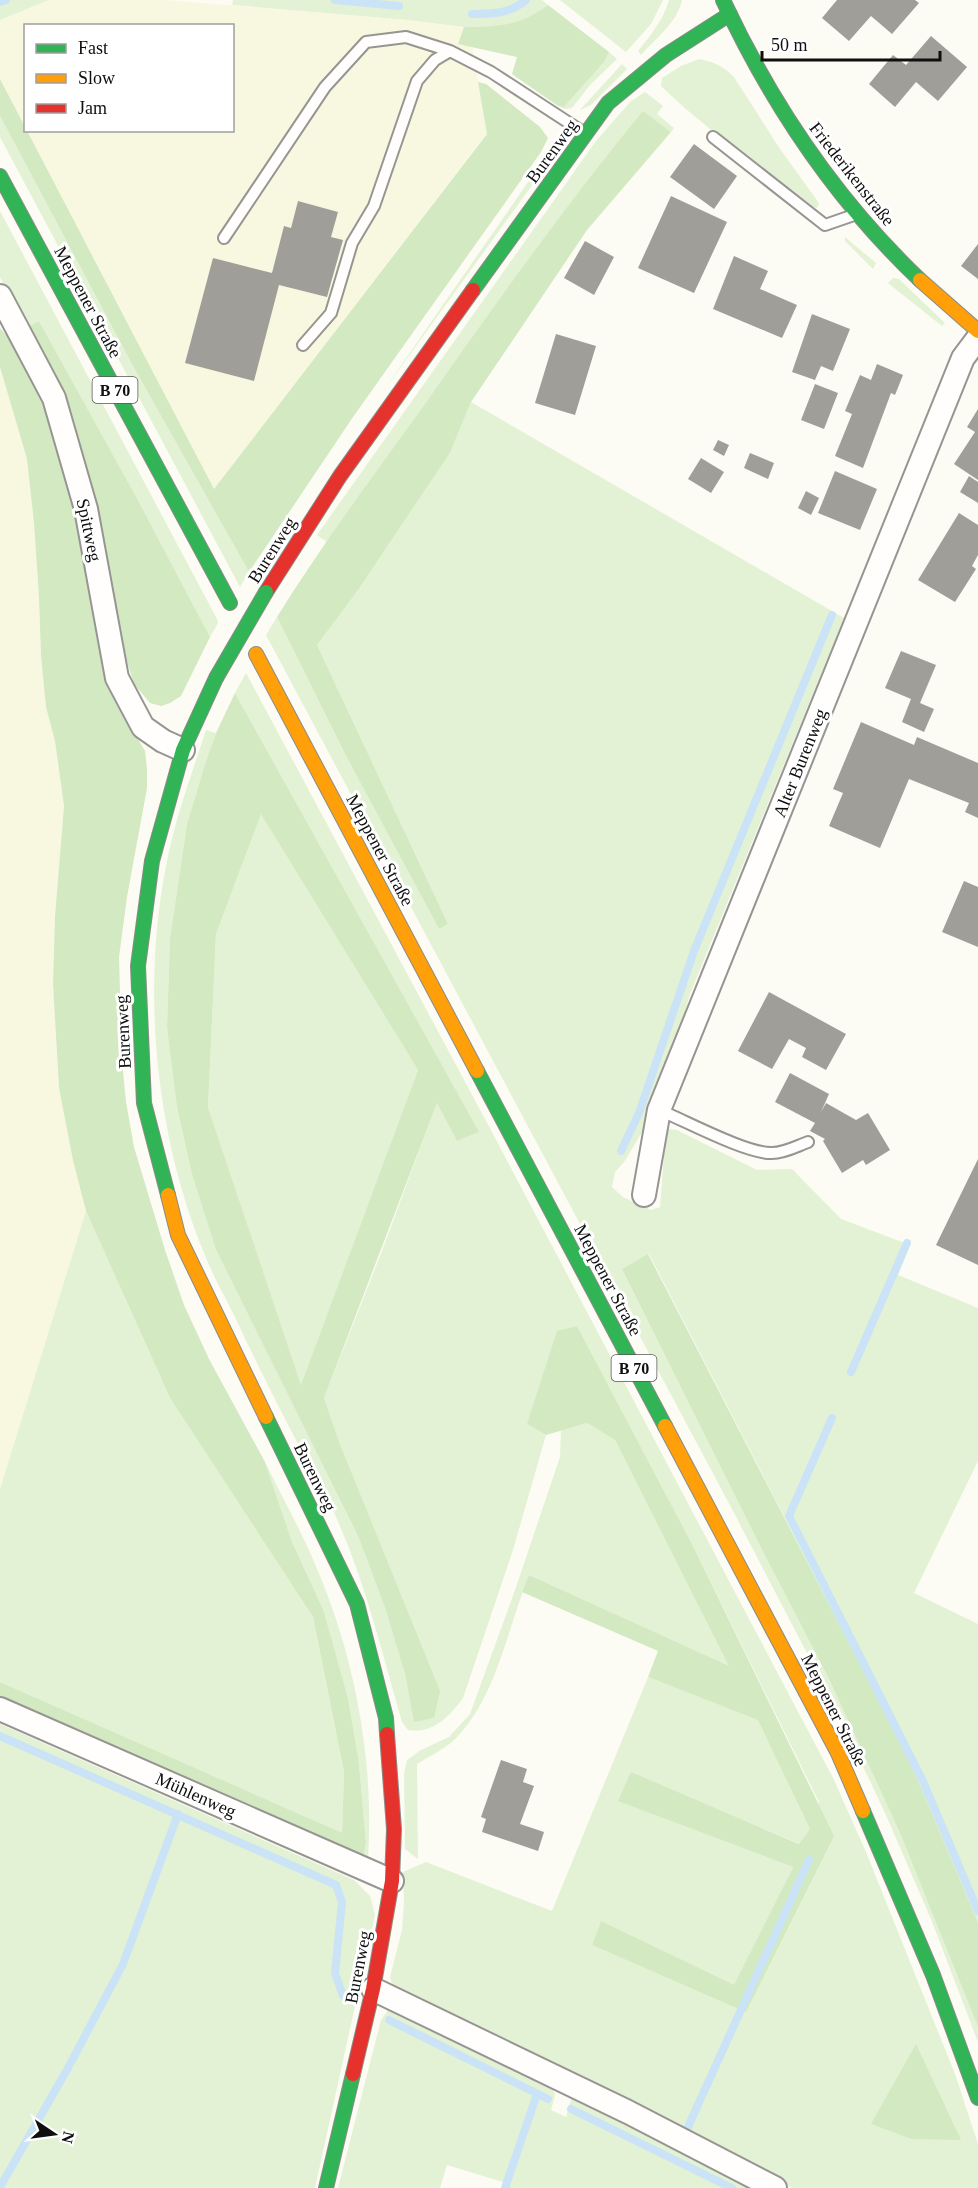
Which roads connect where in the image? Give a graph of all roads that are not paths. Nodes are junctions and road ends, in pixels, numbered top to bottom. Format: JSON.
{"nodes":[{"id":1,"x":723,"y":0,"type":"edge"},
{"id":2,"x":730,"y":14,"type":"junction"},
{"id":3,"x":450,"y":51,"type":"junction"},
{"id":4,"x":586,"y":134,"type":"junction"},
{"id":5,"x":713,"y":137,"type":"dead end"},
{"id":6,"x":0,"y":176,"type":"edge"},
{"id":7,"x":857,"y":214,"type":"junction"},
{"id":8,"x":224,"y":238,"type":"dead end"},
{"id":9,"x":0,"y":296,"type":"edge"},
{"id":10,"x":978,"y":331,"type":"edge"},
{"id":11,"x":978,"y":338,"type":"edge"},
{"id":12,"x":303,"y":345,"type":"dead end"},
{"id":13,"x":230,"y":603,"type":"dead end"},
{"id":14,"x":256,"y":654,"type":"dead end"},
{"id":15,"x":183,"y":750,"type":"junction"},
{"id":16,"x":659,"y":1110,"type":"junction"},
{"id":17,"x":808,"y":1142,"type":"dead end"},
{"id":18,"x":644,"y":1195,"type":"dead end"},
{"id":19,"x":0,"y":1709,"type":"edge"},
{"id":20,"x":392,"y":1881,"type":"junction"},
{"id":21,"x":373,"y":1989,"type":"junction"},
{"id":22,"x":978,"y":2098,"type":"edge"},
{"id":23,"x":326,"y":2188,"type":"edge"},
{"id":24,"x":776,"y":2188,"type":"edge"}],
"edges":[{"from":1,"to":2,"type":"street","name":"Friederikenstraße"},
{"from":2,"to":4,"type":"street","name":"Burenweg"},
{"from":2,"to":7,"type":"street","name":"Friederikenstraße"},
{"from":3,"to":4,"type":"lane"},
{"from":3,"to":8,"type":"lane"},
{"from":3,"to":12,"type":"lane"},
{"from":4,"to":15,"type":"street","name":"Burenweg","bridge":true},
{"from":5,"to":7,"type":"lane"},
{"from":6,"to":13,"type":"street","name":"Meppener Straße","number":"B 70"},
{"from":7,"to":10,"type":"street","name":"Friederikenstraße"},
{"from":9,"to":15,"type":"street","name":"Spittweg"},
{"from":11,"to":16,"type":"street","name":"Alter Burenweg"},
{"from":14,"to":22,"type":"street","name":"Meppener Straße","number":"B 70"},
{"from":15,"to":20,"type":"street","name":"Burenweg"},
{"from":16,"to":17,"type":"lane"},
{"from":16,"to":18,"type":"street","name":"Alter Burenweg"},
{"from":19,"to":20,"type":"street","name":"Mühlenweg"},
{"from":20,"to":21,"type":"street","name":"Burenweg"},
{"from":21,"to":23,"type":"street","name":"Burenweg"},
{"from":21,"to":24,"type":"street"}]}
